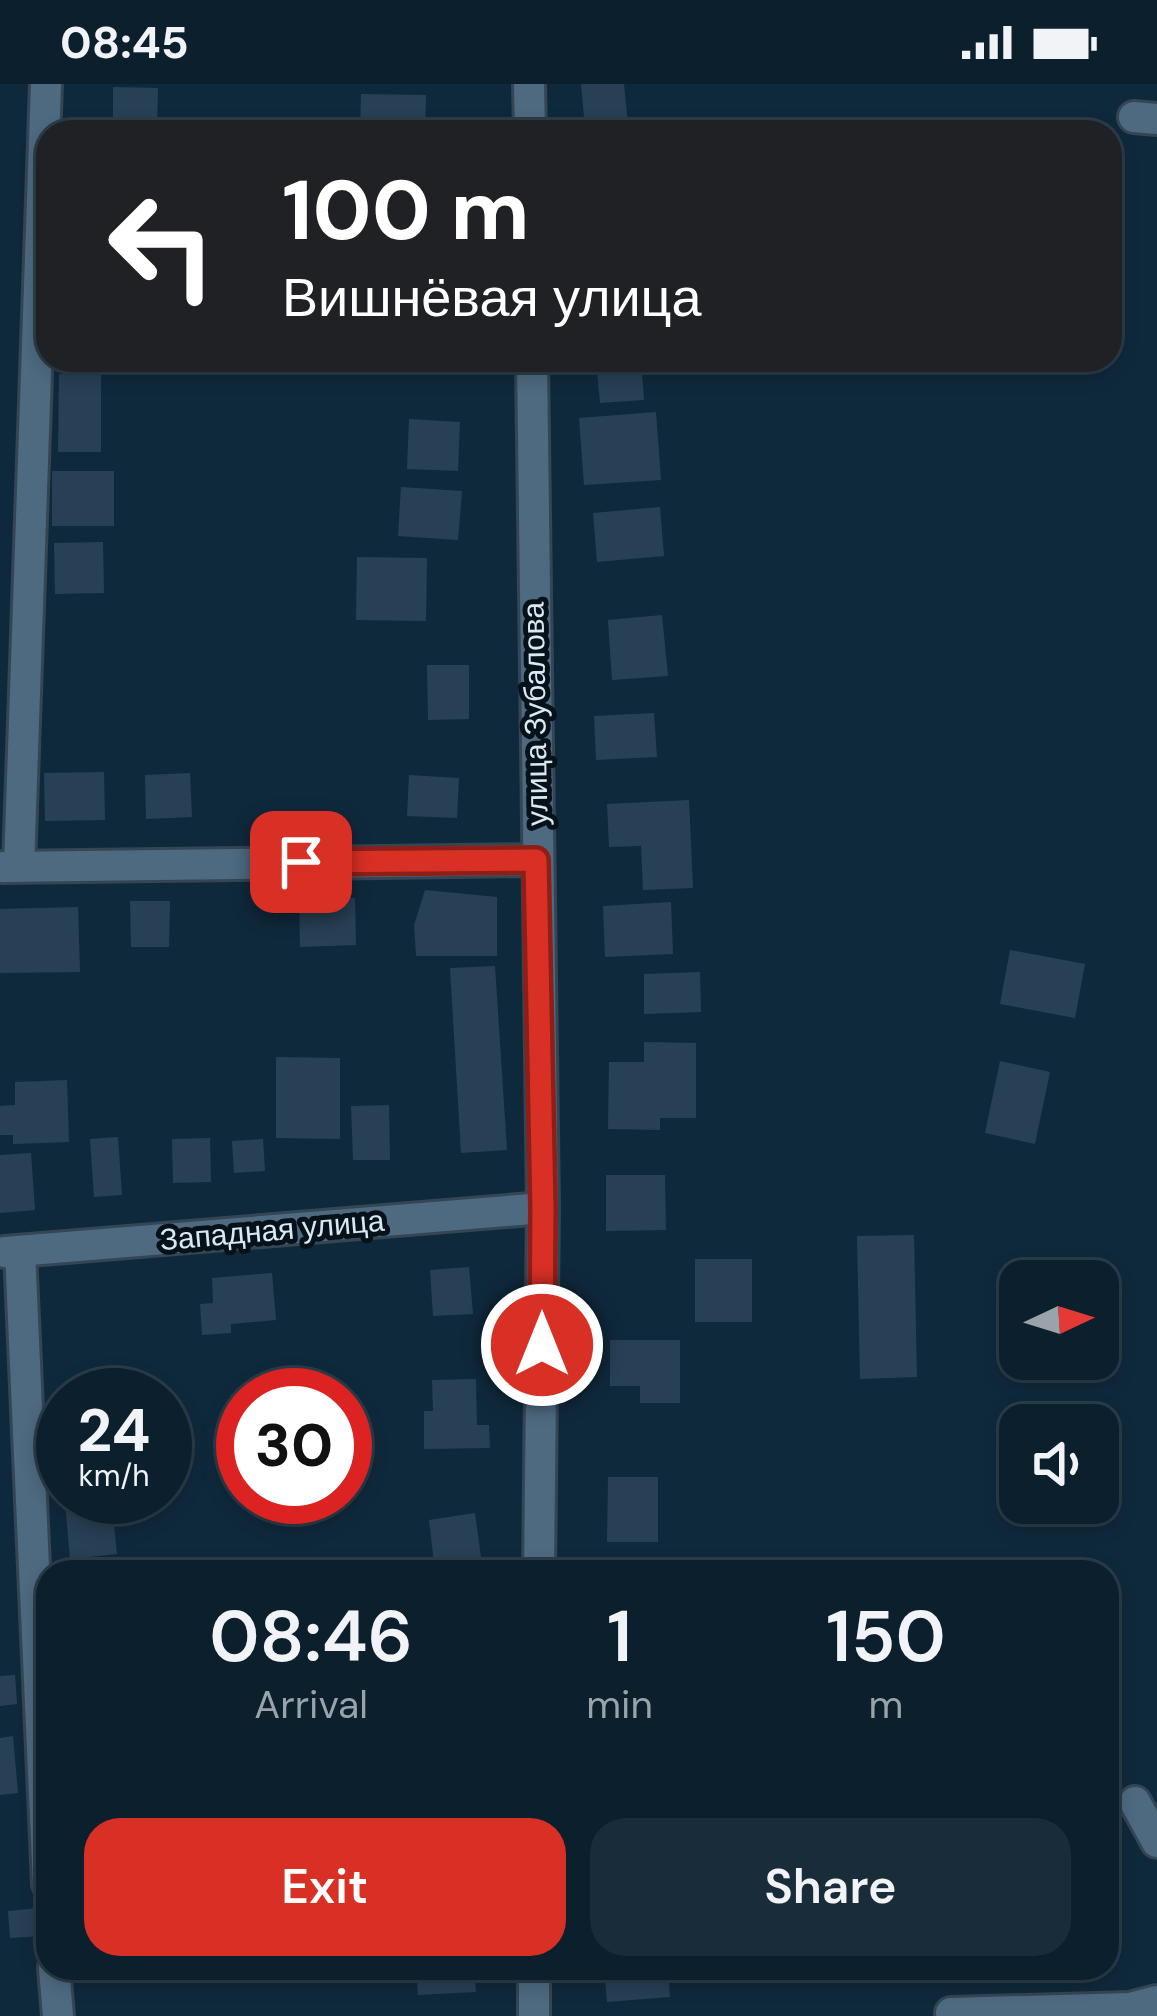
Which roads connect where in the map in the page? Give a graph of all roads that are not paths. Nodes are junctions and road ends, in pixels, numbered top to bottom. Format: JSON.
{"nodes":[{"id":1,"x":46,"y":84,"type":"edge"},
{"id":2,"x":529,"y":84,"type":"edge"},
{"id":3,"x":44,"y":120,"type":"edge"},
{"id":4,"x":530,"y":120,"type":"edge"},
{"id":5,"x":36,"y":302,"type":"edge"},
{"id":6,"x":532,"y":372,"type":"edge"},
{"id":7,"x":536,"y":860,"type":"junction"},
{"id":8,"x":10,"y":867,"type":"edge"},
{"id":9,"x":543,"y":1208,"type":"junction"},
{"id":10,"x":10,"y":1252,"type":"edge"},
{"id":11,"x":539,"y":1560,"type":"edge"},
{"id":12,"x":36,"y":1684,"type":"edge"},
{"id":13,"x":1135,"y":1802,"type":"dead end"},
{"id":14,"x":1157,"y":1842,"type":"edge"},
{"id":15,"x":55,"y":1980,"type":"edge"},
{"id":16,"x":534,"y":1980,"type":"edge"},
{"id":17,"x":1157,"y":2001,"type":"edge"},
{"id":18,"x":951,"y":2013,"type":"edge"},
{"id":19,"x":58,"y":2016,"type":"edge"},
{"id":20,"x":534,"y":2016,"type":"edge"}],
"edges":[{"from":1,"to":3,"type":"street"},
{"from":2,"to":4,"type":"street"},
{"from":5,"to":8,"type":"street"},
{"from":6,"to":7,"type":"street","name":"улица Зубалова"},
{"from":7,"to":8,"type":"street"},
{"from":7,"to":9,"type":"street","name":"улица Зубалова"},
{"from":9,"to":10,"type":"street","name":"Западная улица"},
{"from":9,"to":11,"type":"street","name":"улица Зубалова"},
{"from":10,"to":12,"type":"street"},
{"from":13,"to":14,"type":"street"},
{"from":15,"to":19,"type":"street"},
{"from":16,"to":20,"type":"street"},
{"from":17,"to":18,"type":"street"}]}
